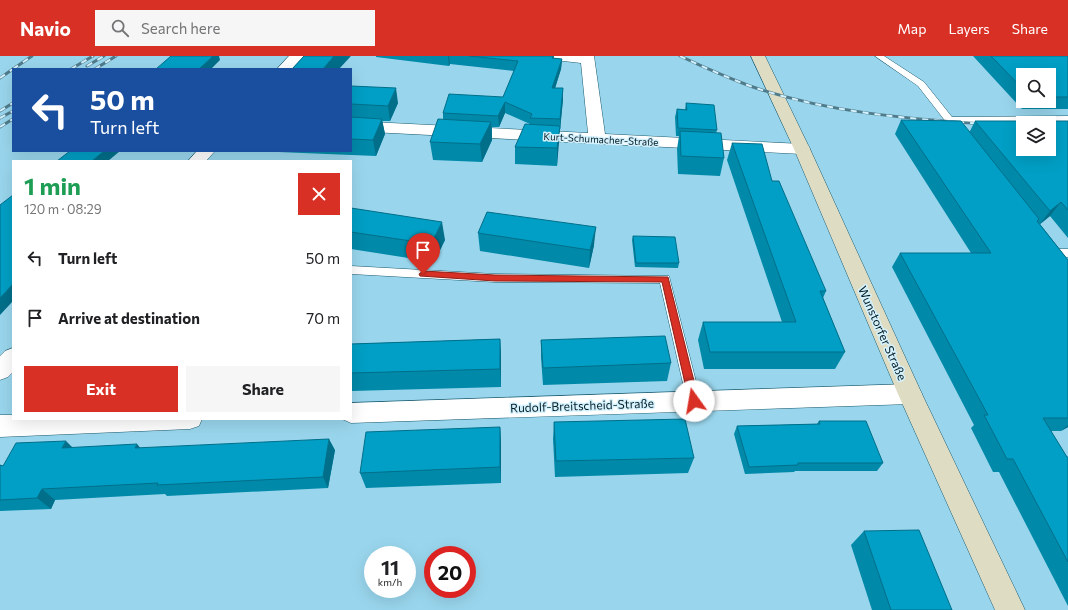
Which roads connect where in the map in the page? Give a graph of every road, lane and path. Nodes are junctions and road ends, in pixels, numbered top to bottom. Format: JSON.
{"nodes":[{"id":1,"x":297,"y":56,"type":"edge"},
{"id":2,"x":551,"y":56,"type":"edge"},
{"id":3,"x":758,"y":56,"type":"edge"},
{"id":4,"x":879,"y":56,"type":"edge"},
{"id":5,"x":588,"y":58,"type":"edge"},
{"id":6,"x":285,"y":68,"type":"edge"},
{"id":7,"x":1068,"y":119,"type":"edge"},
{"id":8,"x":949,"y":120,"type":"junction"},
{"id":9,"x":352,"y":126,"type":"edge"},
{"id":10,"x":597,"y":138,"type":"junction"},
{"id":11,"x":965,"y":140,"type":"edge"},
{"id":12,"x":802,"y":149,"type":"junction"},
{"id":13,"x":206,"y":152,"type":"edge"},
{"id":14,"x":197,"y":160,"type":"edge"},
{"id":15,"x":1068,"y":253,"type":"edge"},
{"id":16,"x":1060,"y":263,"type":"edge"},
{"id":17,"x":352,"y":270,"type":"edge"},
{"id":18,"x":12,"y":358,"type":"edge"},
{"id":19,"x":0,"y":371,"type":"edge"},
{"id":20,"x":910,"y":394,"type":"junction"},
{"id":21,"x":694,"y":401,"type":"junction"},
{"id":22,"x":352,"y":413,"type":"edge"},
{"id":23,"x":163,"y":420,"type":"edge"},
{"id":24,"x":0,"y":426,"type":"edge"},
{"id":25,"x":1010,"y":610,"type":"edge"}],
"edges":[{"from":1,"to":6,"type":"street"},
{"from":2,"to":5,"type":"street"},
{"from":3,"to":12,"type":"street","name":"Wunstorfer Straße"},
{"from":4,"to":8,"type":"lane"},
{"from":5,"to":10,"type":"street"},
{"from":7,"to":8,"type":"lane"},
{"from":8,"to":11,"type":"lane"},
{"from":9,"to":10,"type":"street","name":"Kurt-Schumacher-Straße"},
{"from":10,"to":12,"type":"street","name":"Kurt-Schumacher-Straße"},
{"from":12,"to":20,"type":"street","name":"Wunstorfer Straße"},
{"from":13,"to":14,"type":"street"},
{"from":15,"to":16,"type":"lane"},
{"from":17,"to":21,"type":"lane"},
{"from":18,"to":19,"type":"street"},
{"from":20,"to":21,"type":"street","name":"Rudolf-Breitscheid-Straße"},
{"from":20,"to":25,"type":"street","name":"Wunstorfer Straße"},
{"from":21,"to":22,"type":"street","name":"Rudolf-Breitscheid-Straße"},
{"from":23,"to":24,"type":"street"}]}
